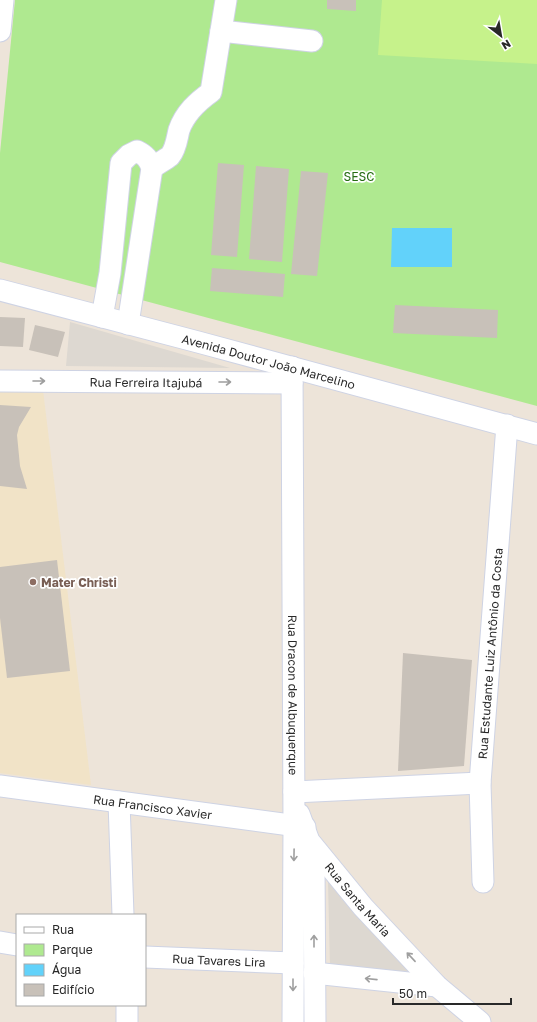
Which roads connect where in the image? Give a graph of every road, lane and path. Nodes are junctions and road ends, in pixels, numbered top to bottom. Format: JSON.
{"nodes":[{"id":1,"x":3,"y":0,"type":"edge"},
{"id":2,"x":226,"y":0,"type":"edge"},
{"id":3,"x":0,"y":31,"type":"edge"},
{"id":4,"x":221,"y":31,"type":"junction"},
{"id":5,"x":312,"y":41,"type":"dead end"},
{"id":6,"x":152,"y":168,"type":"junction"},
{"id":7,"x":0,"y":290,"type":"edge"},
{"id":8,"x":102,"y":317,"type":"junction"},
{"id":9,"x":128,"y":324,"type":"junction"},
{"id":10,"x":292,"y":376,"type":"junction"},
{"id":11,"x":0,"y":381,"type":"edge"},
{"id":12,"x":507,"y":425,"type":"junction"},
{"id":13,"x":537,"y":434,"type":"edge"},
{"id":14,"x":480,"y":783,"type":"junction"},
{"id":15,"x":0,"y":786,"type":"edge"},
{"id":16,"x":294,"y":797,"type":"junction"},
{"id":17,"x":119,"y":802,"type":"junction"},
{"id":18,"x":303,"y":831,"type":"junction"},
{"id":19,"x":483,"y":882,"type":"dead end"},
{"id":20,"x":123,"y":914,"type":"edge"},
{"id":21,"x":0,"y":942,"type":"edge"},
{"id":22,"x":16,"y":945,"type":"edge"},
{"id":23,"x":146,"y":957,"type":"edge"},
{"id":24,"x":293,"y":963,"type":"junction"},
{"id":25,"x":314,"y":973,"type":"junction"},
{"id":26,"x":437,"y":986,"type":"junction"},
{"id":27,"x":127,"y":1006,"type":"edge"},
{"id":28,"x":127,"y":1022,"type":"edge"},
{"id":29,"x":293,"y":1022,"type":"edge"},
{"id":30,"x":315,"y":1022,"type":"edge"},
{"id":31,"x":480,"y":1022,"type":"edge"}],
"edges":[{"from":1,"to":3,"type":"street"},
{"from":2,"to":4,"type":"street"},
{"from":4,"to":5,"type":"street"},
{"from":4,"to":6,"type":"street"},
{"from":6,"to":8,"type":"street"},
{"from":6,"to":9,"type":"street"},
{"from":7,"to":8,"type":"street","name":"Avenida Doutor João Marcelino"},
{"from":8,"to":9,"type":"street","name":"Avenida Doutor João Marcelino"},
{"from":9,"to":10,"type":"street","name":"Avenida Doutor João Marcelino"},
{"from":11,"to":10,"type":"street","name":"Rua Ferreira Itajubá","one_way":true},
{"from":10,"to":12,"type":"street","name":"Avenida Doutor João Marcelino"},
{"from":10,"to":16,"type":"street","name":"Rua Dracon de Albuquerque"},
{"from":12,"to":13,"type":"street","name":"Avenida Doutor João Marcelino"},
{"from":12,"to":14,"type":"street","name":"Rua Estudante Luiz Antônio da Costa"},
{"from":14,"to":16,"type":"street"},
{"from":14,"to":19,"type":"street","name":"Rua Estudante Luiz Antônio da Costa"},
{"from":15,"to":17,"type":"street","name":"Rua Francisco Xavier"},
{"from":16,"to":18,"type":"street","name":"Rua Santa Maria"},
{"from":17,"to":18,"type":"street","name":"Rua Francisco Xavier"},
{"from":17,"to":20,"type":"street"},
{"from":18,"to":24,"type":"street","one_way":true},
{"from":25,"to":18,"type":"street","one_way":true},
{"from":26,"to":18,"type":"street","name":"Rua Santa Maria","one_way":true},
{"from":21,"to":22,"type":"street"},
{"from":23,"to":24,"type":"street","name":"Rua Tavares Lira"},
{"from":24,"to":29,"type":"street","one_way":true},
{"from":26,"to":25,"type":"street","one_way":true},
{"from":25,"to":30,"type":"street"},
{"from":26,"to":31,"type":"street","name":"Rua Santa Maria"},
{"from":27,"to":28,"type":"street"}]}
